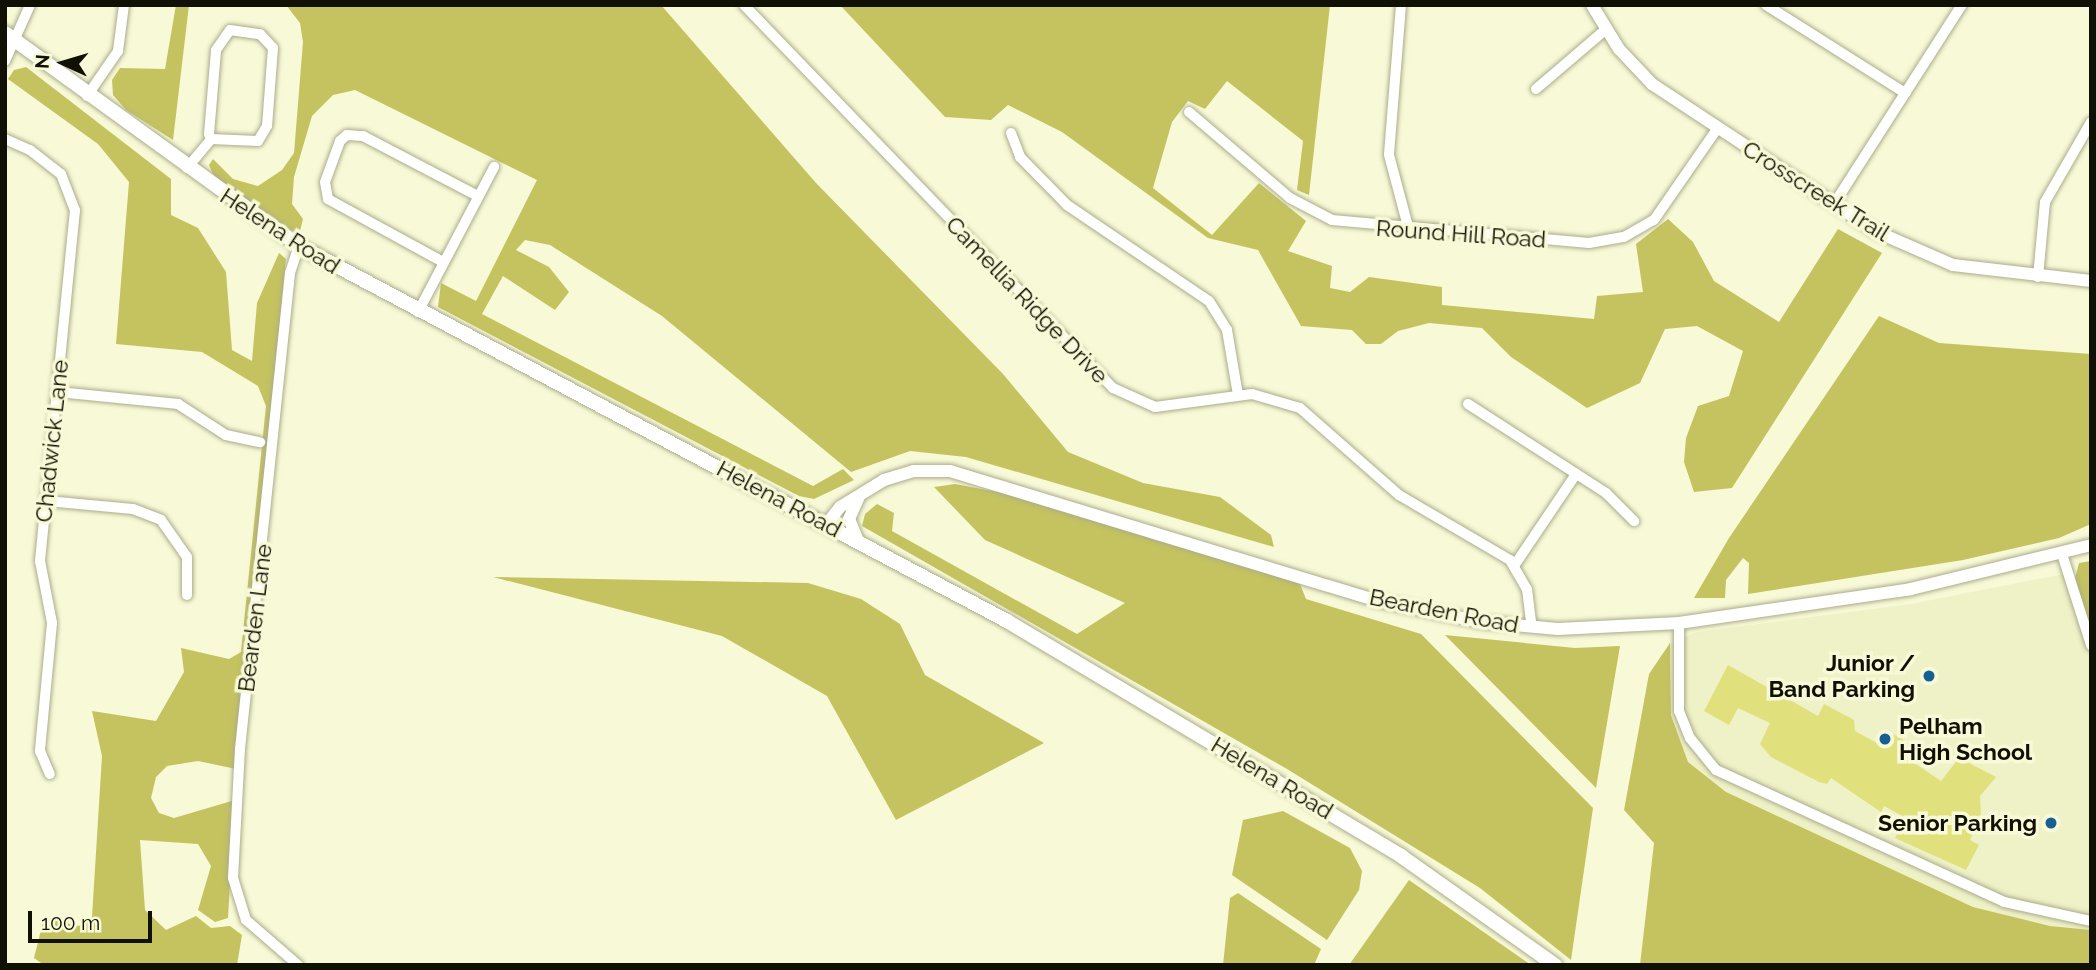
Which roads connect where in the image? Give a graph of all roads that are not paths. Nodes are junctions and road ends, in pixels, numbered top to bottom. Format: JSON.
{"nodes":[{"id":1,"x":30,"y":5,"type":"edge"},
{"id":2,"x":124,"y":5,"type":"edge"},
{"id":3,"x":744,"y":5,"type":"edge"},
{"id":4,"x":1401,"y":5,"type":"edge"},
{"id":5,"x":1592,"y":5,"type":"edge"},
{"id":6,"x":1766,"y":5,"type":"edge"},
{"id":7,"x":1962,"y":5,"type":"edge"},
{"id":8,"x":1605,"y":30,"type":"junction"},
{"id":9,"x":8,"y":38,"type":"edge"},
{"id":10,"x":5,"y":61,"type":"edge"},
{"id":11,"x":1536,"y":89,"type":"dead end"},
{"id":12,"x":1905,"y":93,"type":"junction"},
{"id":13,"x":87,"y":96,"type":"junction"},
{"id":14,"x":1189,"y":112,"type":"dead end"},
{"id":15,"x":2091,"y":122,"type":"edge"},
{"id":16,"x":1717,"y":129,"type":"junction"},
{"id":17,"x":1011,"y":133,"type":"dead end"},
{"id":18,"x":5,"y":139,"type":"edge"},
{"id":19,"x":211,"y":139,"type":"junction"},
{"id":20,"x":494,"y":167,"type":"dead end"},
{"id":21,"x":187,"y":168,"type":"junction"},
{"id":22,"x":478,"y":196,"type":"junction"},
{"id":23,"x":1834,"y":204,"type":"junction"},
{"id":24,"x":1409,"y":230,"type":"junction"},
{"id":25,"x":299,"y":246,"type":"junction"},
{"id":26,"x":443,"y":262,"type":"junction"},
{"id":27,"x":2038,"y":277,"type":"junction"},
{"id":28,"x":2091,"y":281,"type":"edge"},
{"id":29,"x":418,"y":312,"type":"junction"},
{"id":30,"x":58,"y":393,"type":"junction"},
{"id":31,"x":1238,"y":395,"type":"junction"},
{"id":32,"x":1468,"y":404,"type":"dead end"},
{"id":33,"x":260,"y":442,"type":"dead end"},
{"id":34,"x":1576,"y":474,"type":"junction"},
{"id":35,"x":863,"y":491,"type":"junction"},
{"id":36,"x":47,"y":500,"type":"junction"},
{"id":37,"x":1634,"y":521,"type":"dead end"},
{"id":38,"x":826,"y":525,"type":"junction"},
{"id":39,"x":858,"y":541,"type":"junction"},
{"id":40,"x":2091,"y":545,"type":"edge"},
{"id":41,"x":2062,"y":554,"type":"junction"},
{"id":42,"x":1514,"y":566,"type":"junction"},
{"id":43,"x":187,"y":594,"type":"dead end"},
{"id":44,"x":1679,"y":623,"type":"junction"},
{"id":45,"x":1532,"y":627,"type":"junction"},
{"id":46,"x":2091,"y":645,"type":"edge"},
{"id":47,"x":50,"y":774,"type":"dead end"},
{"id":48,"x":2091,"y":921,"type":"edge"},
{"id":49,"x":298,"y":965,"type":"edge"},
{"id":50,"x":1555,"y":965,"type":"edge"}],
"edges":[{"from":1,"to":9,"type":"street"},
{"from":2,"to":13,"type":"street"},
{"from":3,"to":31,"type":"street","name":"Camellia Ridge Drive"},
{"from":4,"to":24,"type":"street"},
{"from":5,"to":8,"type":"street","name":"Crosscreek Trail"},
{"from":6,"to":12,"type":"street"},
{"from":7,"to":12,"type":"street"},
{"from":8,"to":11,"type":"street"},
{"from":8,"to":16,"type":"street","name":"Crosscreek Trail"},
{"from":9,"to":10,"type":"street"},
{"from":9,"to":13,"type":"main road","name":"Helena Road"},
{"from":12,"to":23,"type":"street"},
{"from":13,"to":21,"type":"main road","name":"Helena Road"},
{"from":14,"to":24,"type":"street","name":"Round Hill Road"},
{"from":15,"to":27,"type":"street"},
{"from":16,"to":23,"type":"street","name":"Crosscreek Trail"},
{"from":16,"to":24,"type":"street","name":"Round Hill Road"},
{"from":17,"to":31,"type":"street"},
{"from":18,"to":30,"type":"street","name":"Chadwick Lane"},
{"from":19,"to":19,"type":"street"},
{"from":19,"to":21,"type":"street"},
{"from":20,"to":22,"type":"street"},
{"from":21,"to":25,"type":"main road","name":"Helena Road"},
{"from":22,"to":26,"type":"street"},
{"from":22,"to":26,"type":"street"},
{"from":23,"to":27,"type":"street","name":"Crosscreek Trail"},
{"from":25,"to":29,"type":"main road","name":"Helena Road"},
{"from":25,"to":49,"type":"street","name":"Bearden Lane"},
{"from":26,"to":29,"type":"street"},
{"from":27,"to":28,"type":"street","name":"Crosscreek Trail"},
{"from":29,"to":38,"type":"main road","name":"Helena Road"},
{"from":30,"to":33,"type":"street"},
{"from":30,"to":36,"type":"street","name":"Chadwick Lane"},
{"from":31,"to":42,"type":"street","name":"Camellia Ridge Drive"},
{"from":32,"to":34,"type":"street"},
{"from":34,"to":37,"type":"street"},
{"from":34,"to":42,"type":"street"},
{"from":35,"to":38,"type":"street","name":"Bearden Road"},
{"from":35,"to":39,"type":"street"},
{"from":35,"to":45,"type":"street","name":"Bearden Road"},
{"from":36,"to":43,"type":"street"},
{"from":36,"to":47,"type":"street","name":"Chadwick Lane"},
{"from":38,"to":39,"type":"main road","name":"Helena Road"},
{"from":39,"to":50,"type":"main road","name":"Helena Road"},
{"from":40,"to":41,"type":"street","name":"Bearden Road"},
{"from":41,"to":44,"type":"street","name":"Bearden Road"},
{"from":41,"to":46,"type":"street"},
{"from":42,"to":45,"type":"street"},
{"from":44,"to":45,"type":"street","name":"Bearden Road"},
{"from":44,"to":48,"type":"street"}]}
